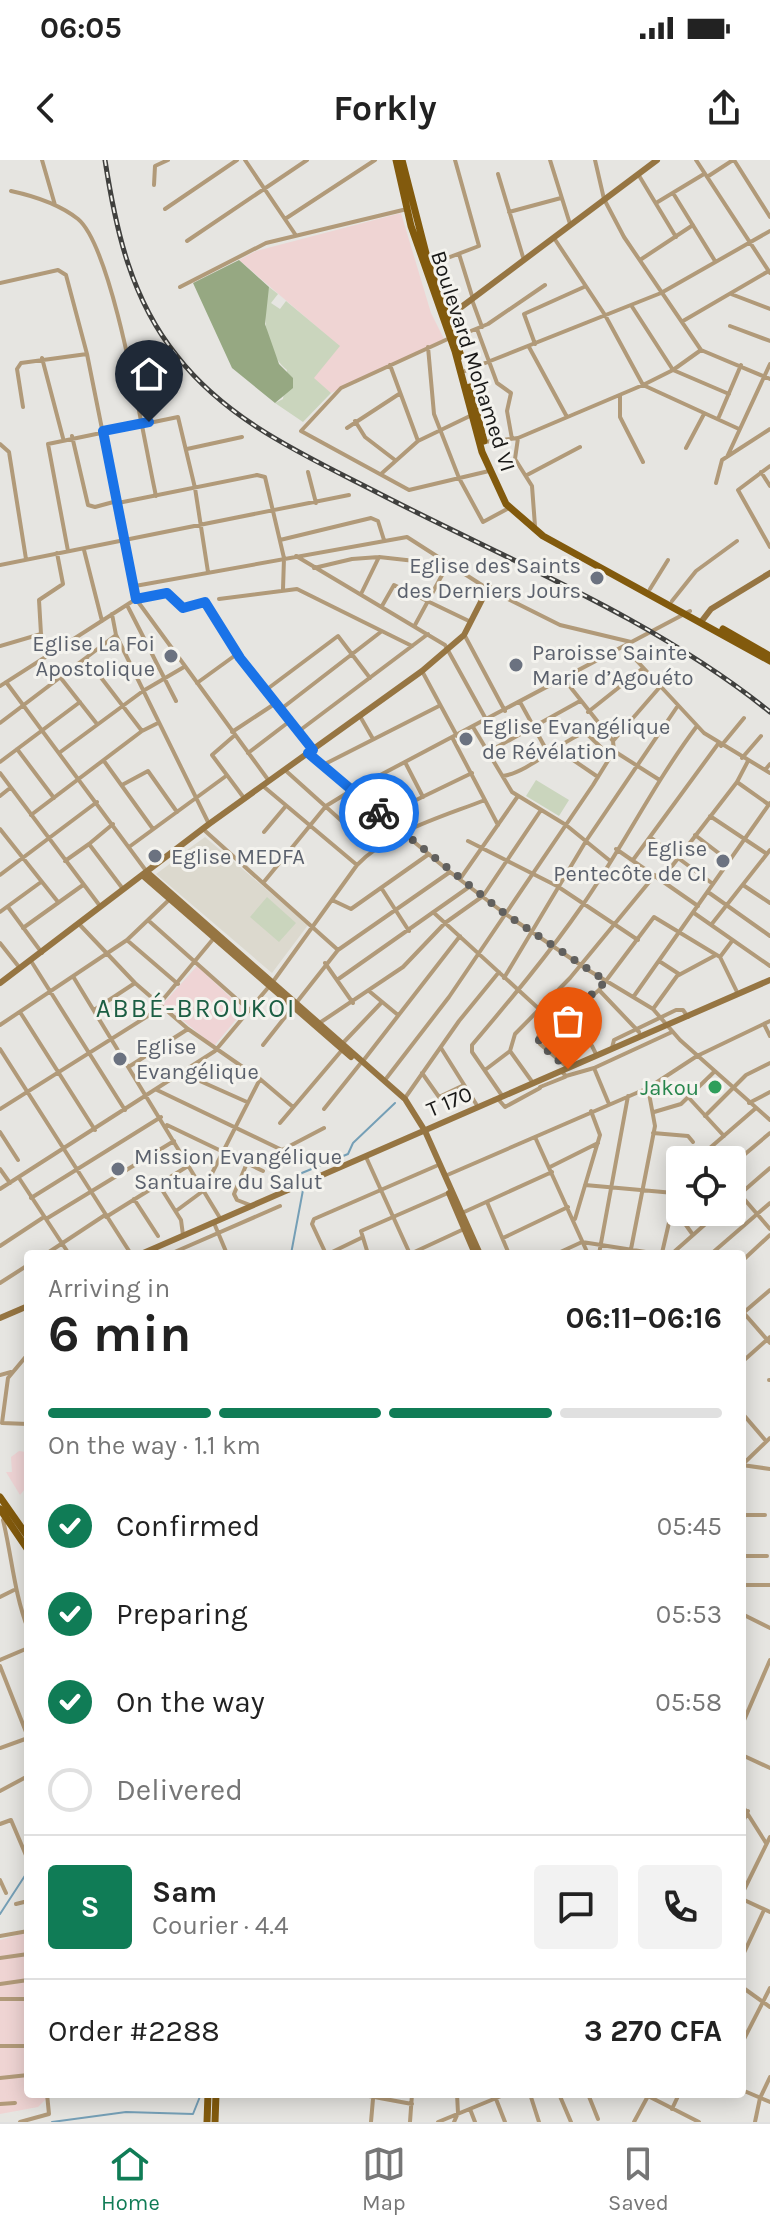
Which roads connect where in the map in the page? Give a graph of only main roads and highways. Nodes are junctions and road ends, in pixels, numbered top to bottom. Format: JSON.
{"nodes":[{"id":1,"x":399,"y":160,"type":"edge"},
{"id":2,"x":404,"y":183,"type":"junction"},
{"id":3,"x":445,"y":317,"type":"junction"},
{"id":4,"x":453,"y":337,"type":"junction"},
{"id":5,"x":688,"y":613,"type":"junction"},
{"id":6,"x":770,"y":658,"type":"edge"},
{"id":7,"x":0,"y":1497,"type":"edge"},
{"id":8,"x":0,"y":1509,"type":"edge"},
{"id":9,"x":3,"y":1520,"type":"edge"},
{"id":10,"x":24,"y":1531,"type":"edge"},
{"id":11,"x":24,"y":1545,"type":"edge"},
{"id":12,"x":208,"y":2098,"type":"edge"},
{"id":13,"x":216,"y":2098,"type":"edge"},
{"id":14,"x":207,"y":2122,"type":"edge"},
{"id":15,"x":215,"y":2122,"type":"edge"}],
"edges":[{"from":1,"to":2,"type":"main road","name":"Boulevard Mohamed VI"},
{"from":2,"to":3,"type":"main road","name":"Boulevard Mohamed VI"},
{"from":2,"to":3,"type":"main road","name":"Boulevard Mohamed VI"},
{"from":3,"to":4,"type":"main road","name":"Boulevard Mohamed VI"},
{"from":4,"to":5,"type":"main road","name":"Boulevard Mohamed VI"},
{"from":4,"to":5,"type":"main road","name":"Boulevard Mohamed VI"},
{"from":5,"to":6,"type":"main road","name":"Boulevard Mohamed VI"},
{"from":7,"to":10,"type":"main road"},
{"from":8,"to":9,"type":"main road"},
{"from":9,"to":11,"type":"main road"},
{"from":12,"to":14,"type":"main road"},
{"from":13,"to":15,"type":"main road"}]}
